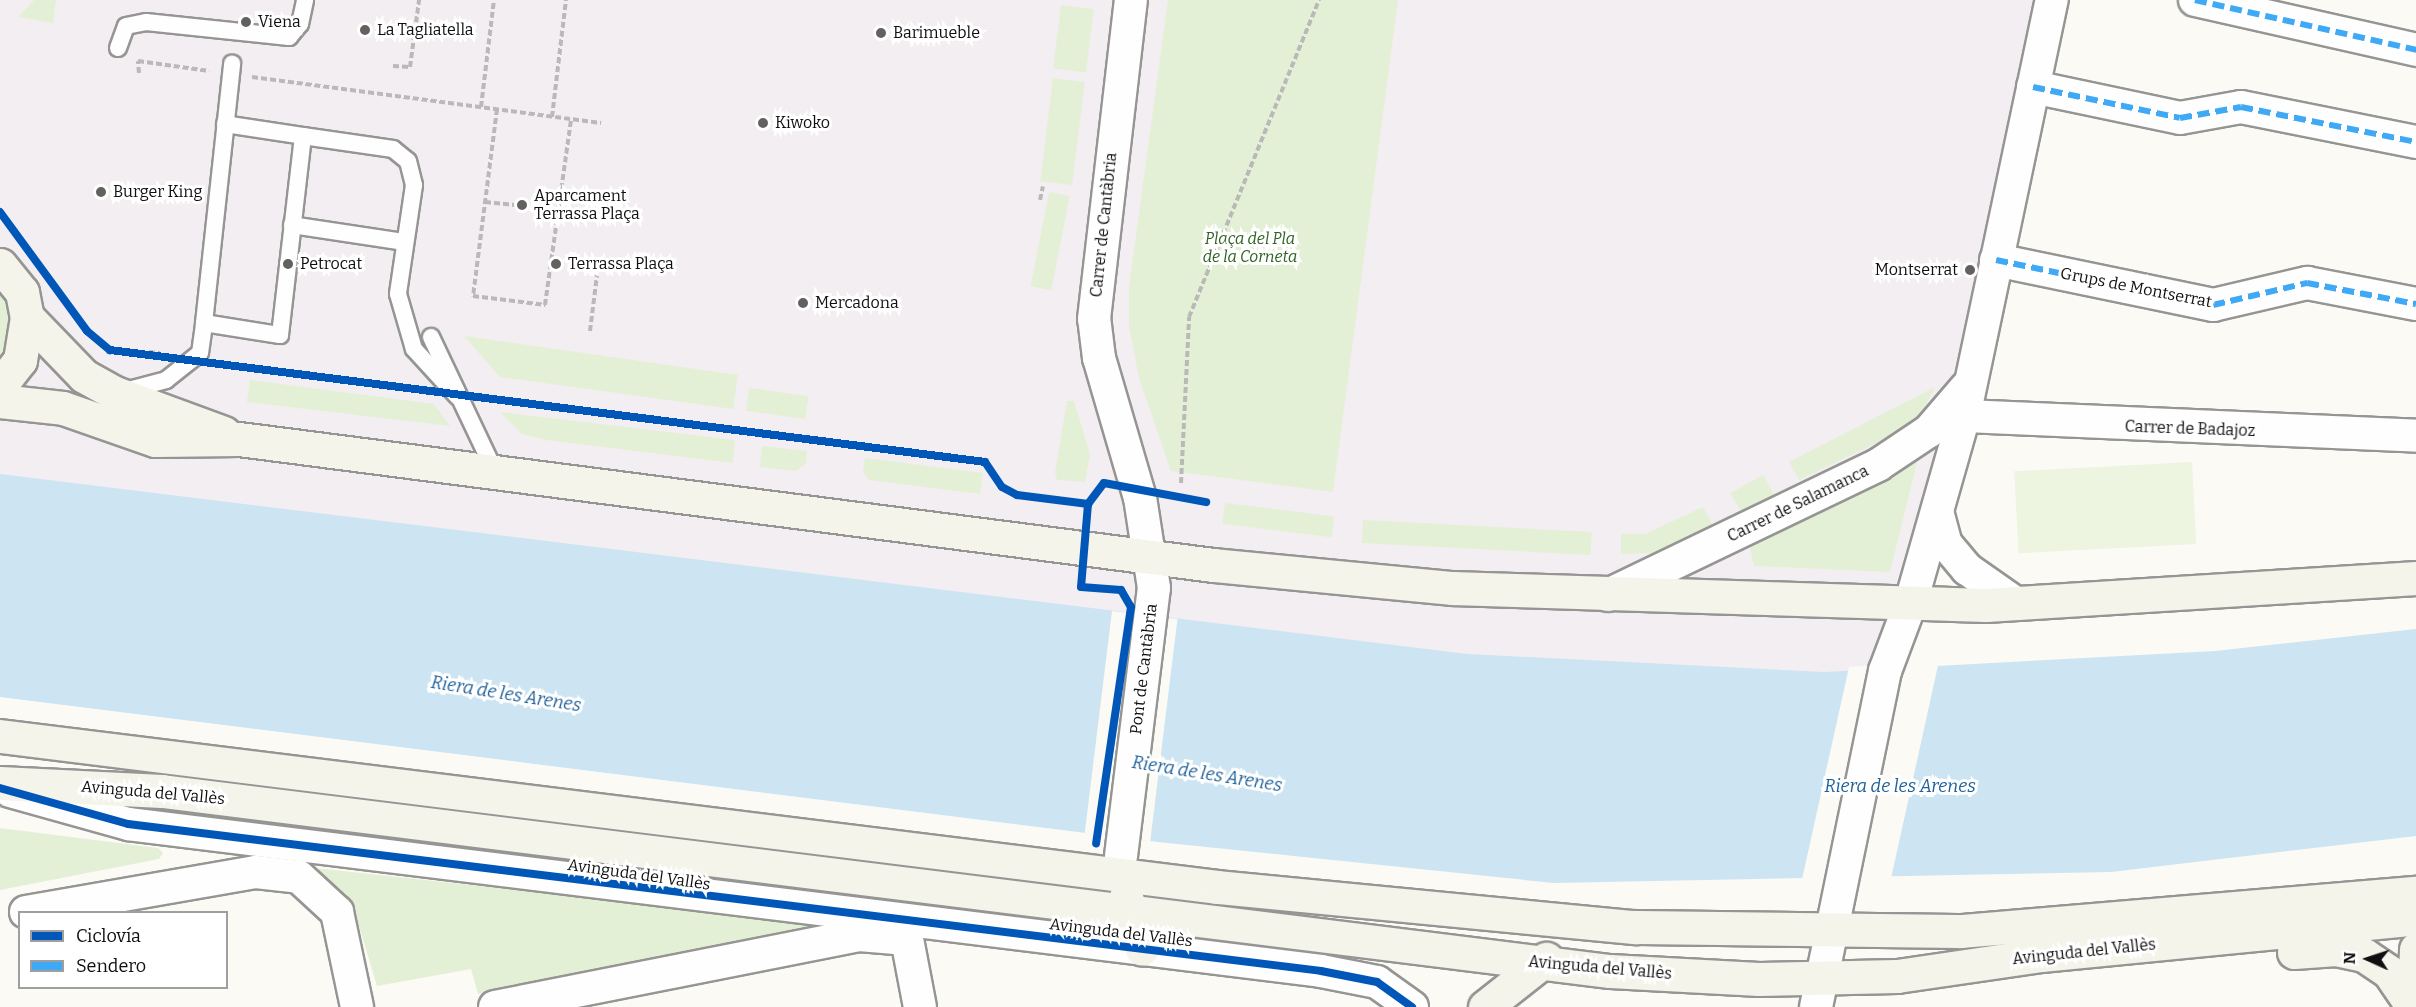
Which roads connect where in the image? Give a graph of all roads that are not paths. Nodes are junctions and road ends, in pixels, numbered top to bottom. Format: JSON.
{"nodes":[{"id":1,"x":304,"y":0,"type":"edge"},
{"id":2,"x":1131,"y":0,"type":"edge"},
{"id":3,"x":2052,"y":0,"type":"edge"},
{"id":4,"x":2194,"y":0,"type":"edge"},
{"id":5,"x":118,"y":48,"type":"dead end"},
{"id":6,"x":2416,"y":50,"type":"edge"},
{"id":7,"x":232,"y":69,"type":"road end"},
{"id":8,"x":2033,"y":87,"type":"junction"},
{"id":9,"x":225,"y":124,"type":"junction"},
{"id":10,"x":303,"y":136,"type":"junction"},
{"id":11,"x":2416,"y":142,"type":"edge"},
{"id":12,"x":292,"y":225,"type":"junction"},
{"id":13,"x":404,"y":242,"type":"junction"},
{"id":14,"x":1996,"y":260,"type":"junction"},
{"id":15,"x":0,"y":265,"type":"edge"},
{"id":16,"x":2416,"y":304,"type":"edge"},
{"id":17,"x":27,"y":317,"type":"junction"},
{"id":18,"x":204,"y":323,"type":"junction"},
{"id":19,"x":431,"y":337,"type":"dead end"},
{"id":20,"x":1968,"y":385,"type":"junction"},
{"id":21,"x":0,"y":386,"type":"edge"},
{"id":22,"x":115,"y":393,"type":"junction"},
{"id":23,"x":457,"y":396,"type":"junction"},
{"id":24,"x":0,"y":401,"type":"edge"},
{"id":25,"x":1964,"y":416,"type":"junction"},
{"id":26,"x":2416,"y":436,"type":"edge"},
{"id":27,"x":239,"y":439,"type":"junction"},
{"id":28,"x":495,"y":472,"type":"junction"},
{"id":29,"x":1938,"y":515,"type":"junction"},
{"id":30,"x":2409,"y":576,"type":"edge"},
{"id":31,"x":1152,"y":587,"type":"junction"},
{"id":32,"x":1607,"y":596,"type":"junction"},
{"id":33,"x":1911,"y":602,"type":"junction"},
{"id":34,"x":2017,"y":604,"type":"junction"},
{"id":35,"x":0,"y":736,"type":"edge"},
{"id":36,"x":0,"y":783,"type":"edge"},
{"id":37,"x":0,"y":788,"type":"edge"},
{"id":38,"x":1121,"y":866,"type":"junction"},
{"id":39,"x":2416,"y":893,"type":"edge"},
{"id":40,"x":32,"y":911,"type":"edge"},
{"id":41,"x":18,"y":914,"type":"edge"},
{"id":42,"x":1130,"y":914,"type":"junction"},
{"id":43,"x":0,"y":917,"type":"edge"},
{"id":44,"x":2416,"y":918,"type":"edge"},
{"id":45,"x":1833,"y":919,"type":"junction"},
{"id":46,"x":1635,"y":927,"type":"junction"},
{"id":47,"x":1142,"y":949,"type":"junction"},
{"id":48,"x":2416,"y":949,"type":"edge"},
{"id":49,"x":1537,"y":964,"type":"junction"},
{"id":50,"x":1898,"y":976,"type":"junction"},
{"id":51,"x":1817,"y":993,"type":"edge"},
{"id":52,"x":357,"y":1007,"type":"edge"},
{"id":53,"x":495,"y":1007,"type":"edge"},
{"id":54,"x":920,"y":1007,"type":"edge"},
{"id":55,"x":1412,"y":1007,"type":"edge"},
{"id":56,"x":1485,"y":1007,"type":"edge"},
{"id":57,"x":2414,"y":1007,"type":"edge"}],
"edges":[{"from":1,"to":5,"type":"lane"},
{"from":2,"to":31,"type":"street","name":"Carrer de Cantàbria"},
{"from":3,"to":8,"type":"street","name":"Carrer de Salamanca"},
{"from":4,"to":6,"type":"street"},
{"from":7,"to":9,"type":"lane"},
{"from":8,"to":11,"type":"street"},
{"from":8,"to":14,"type":"street","name":"Carrer de Salamanca"},
{"from":9,"to":10,"type":"lane"},
{"from":9,"to":18,"type":"lane"},
{"from":10,"to":12,"type":"lane"},
{"from":10,"to":13,"type":"lane"},
{"from":12,"to":13,"type":"lane"},
{"from":12,"to":18,"type":"lane"},
{"from":13,"to":23,"type":"lane"},
{"from":14,"to":16,"type":"street","name":"Grups de Montserrat"},
{"from":14,"to":20,"type":"street","name":"Carrer de Salamanca"},
{"from":15,"to":17,"type":"main road"},
{"from":17,"to":21,"type":"main road"},
{"from":17,"to":22,"type":"main road"},
{"from":18,"to":22,"type":"lane"},
{"from":19,"to":23,"type":"lane"},
{"from":20,"to":25,"type":"street","name":"Carrer de Salamanca"},
{"from":20,"to":32,"type":"street","name":"Carrer de Salamanca"},
{"from":22,"to":27,"type":"main road"},
{"from":23,"to":28,"type":"lane"},
{"from":24,"to":27,"type":"main road"},
{"from":25,"to":26,"type":"street","name":"Carrer de Badajoz"},
{"from":25,"to":29,"type":"street","name":"Carrer de Salamanca"},
{"from":27,"to":28,"type":"main road"},
{"from":28,"to":31,"type":"main road"},
{"from":29,"to":33,"type":"street","name":"Carrer de Salamanca"},
{"from":29,"to":34,"type":"street"},
{"from":30,"to":34,"type":"main road"},
{"from":31,"to":32,"type":"main road"},
{"from":31,"to":38,"type":"street","name":"Pont de Cantàbria"},
{"from":32,"to":33,"type":"main road"},
{"from":33,"to":34,"type":"main road"},
{"from":33,"to":45,"type":"street","name":"Carrer de Salamanca"},
{"from":35,"to":38,"type":"main road","name":"Avinguda del Vallès"},
{"from":36,"to":42,"type":"main road","name":"Avinguda del Vallès"},
{"from":37,"to":47,"type":"street","name":"Avinguda del Vallès"},
{"from":38,"to":42,"type":"main road"},
{"from":38,"to":46,"type":"main road","name":"Avinguda del Vallès"},
{"from":39,"to":45,"type":"main road","name":"Avinguda del Vallès"},
{"from":40,"to":52,"type":"street"},
{"from":41,"to":43,"type":"street"},
{"from":42,"to":47,"type":"main road"},
{"from":42,"to":49,"type":"main road","name":"Avinguda del Vallès"},
{"from":44,"to":50,"type":"main road","name":"Avinguda del Vallès"},
{"from":45,"to":46,"type":"main road","name":"Avinguda del Vallès"},
{"from":45,"to":51,"type":"street","name":"Carrer de Salamanca"},
{"from":46,"to":49,"type":"main road"},
{"from":47,"to":55,"type":"street","name":"Avinguda del Vallès"},
{"from":48,"to":57,"type":"main road"},
{"from":49,"to":51,"type":"main road","name":"Avinguda del Vallès"},
{"from":49,"to":56,"type":"main road"},
{"from":50,"to":51,"type":"main road","name":"Avinguda del Vallès"},
{"from":50,"to":57,"type":"main road"},
{"from":53,"to":54,"type":"street"}]}
